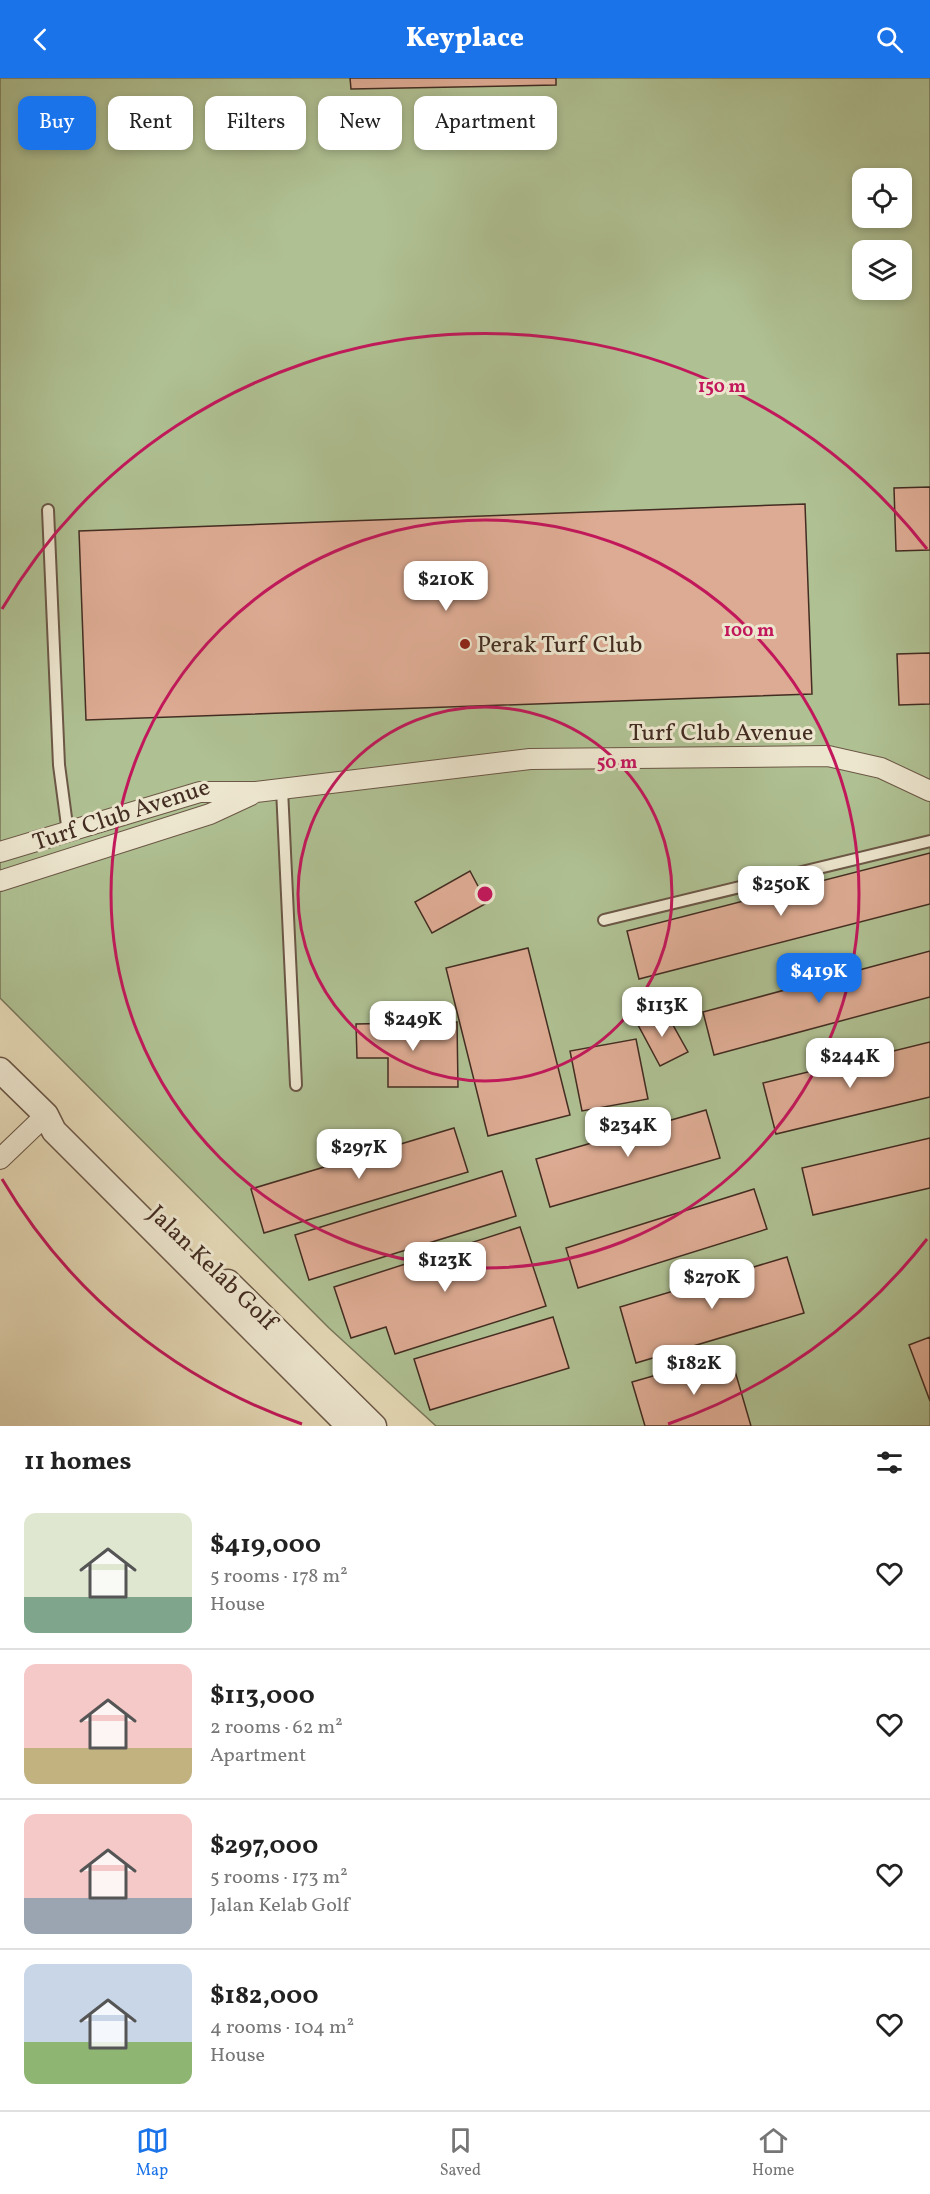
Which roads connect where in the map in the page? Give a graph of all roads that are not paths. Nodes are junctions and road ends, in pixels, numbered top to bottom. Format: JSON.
{"nodes":[{"id":1,"x":48,"y":510,"type":"dead end"},
{"id":2,"x":282,"y":789,"type":"junction"},
{"id":3,"x":930,"y":791,"type":"edge"},
{"id":4,"x":256,"y":792,"type":"junction"},
{"id":5,"x":68,"y":833,"type":"junction"},
{"id":6,"x":930,"y":841,"type":"edge"},
{"id":7,"x":0,"y":852,"type":"edge"},
{"id":8,"x":0,"y":881,"type":"edge"},
{"id":9,"x":604,"y":920,"type":"dead end"},
{"id":10,"x":0,"y":1070,"type":"edge"},
{"id":11,"x":296,"y":1085,"type":"dead end"},
{"id":12,"x":46,"y":1115,"type":"junction"},
{"id":13,"x":0,"y":1159,"type":"edge"},
{"id":14,"x":349,"y":1426,"type":"edge"},
{"id":15,"x":374,"y":1426,"type":"edge"}],
"edges":[{"from":1,"to":5,"type":"lane"},
{"from":2,"to":3,"type":"street","name":"Turf Club Avenue"},
{"from":2,"to":4,"type":"street","name":"Turf Club Avenue"},
{"from":2,"to":11,"type":"lane"},
{"from":4,"to":5,"type":"street","name":"Turf Club Avenue"},
{"from":4,"to":8,"type":"street","name":"Turf Club Avenue"},
{"from":5,"to":7,"type":"street","name":"Turf Club Avenue"},
{"from":6,"to":9,"type":"lane"},
{"from":10,"to":12,"type":"street","name":"Jalan Kelab Golf"},
{"from":12,"to":13,"type":"street"},
{"from":12,"to":14,"type":"street","name":"Jalan Kelab Golf"},
{"from":12,"to":15,"type":"street","name":"Jalan Kelab Golf"}]}
